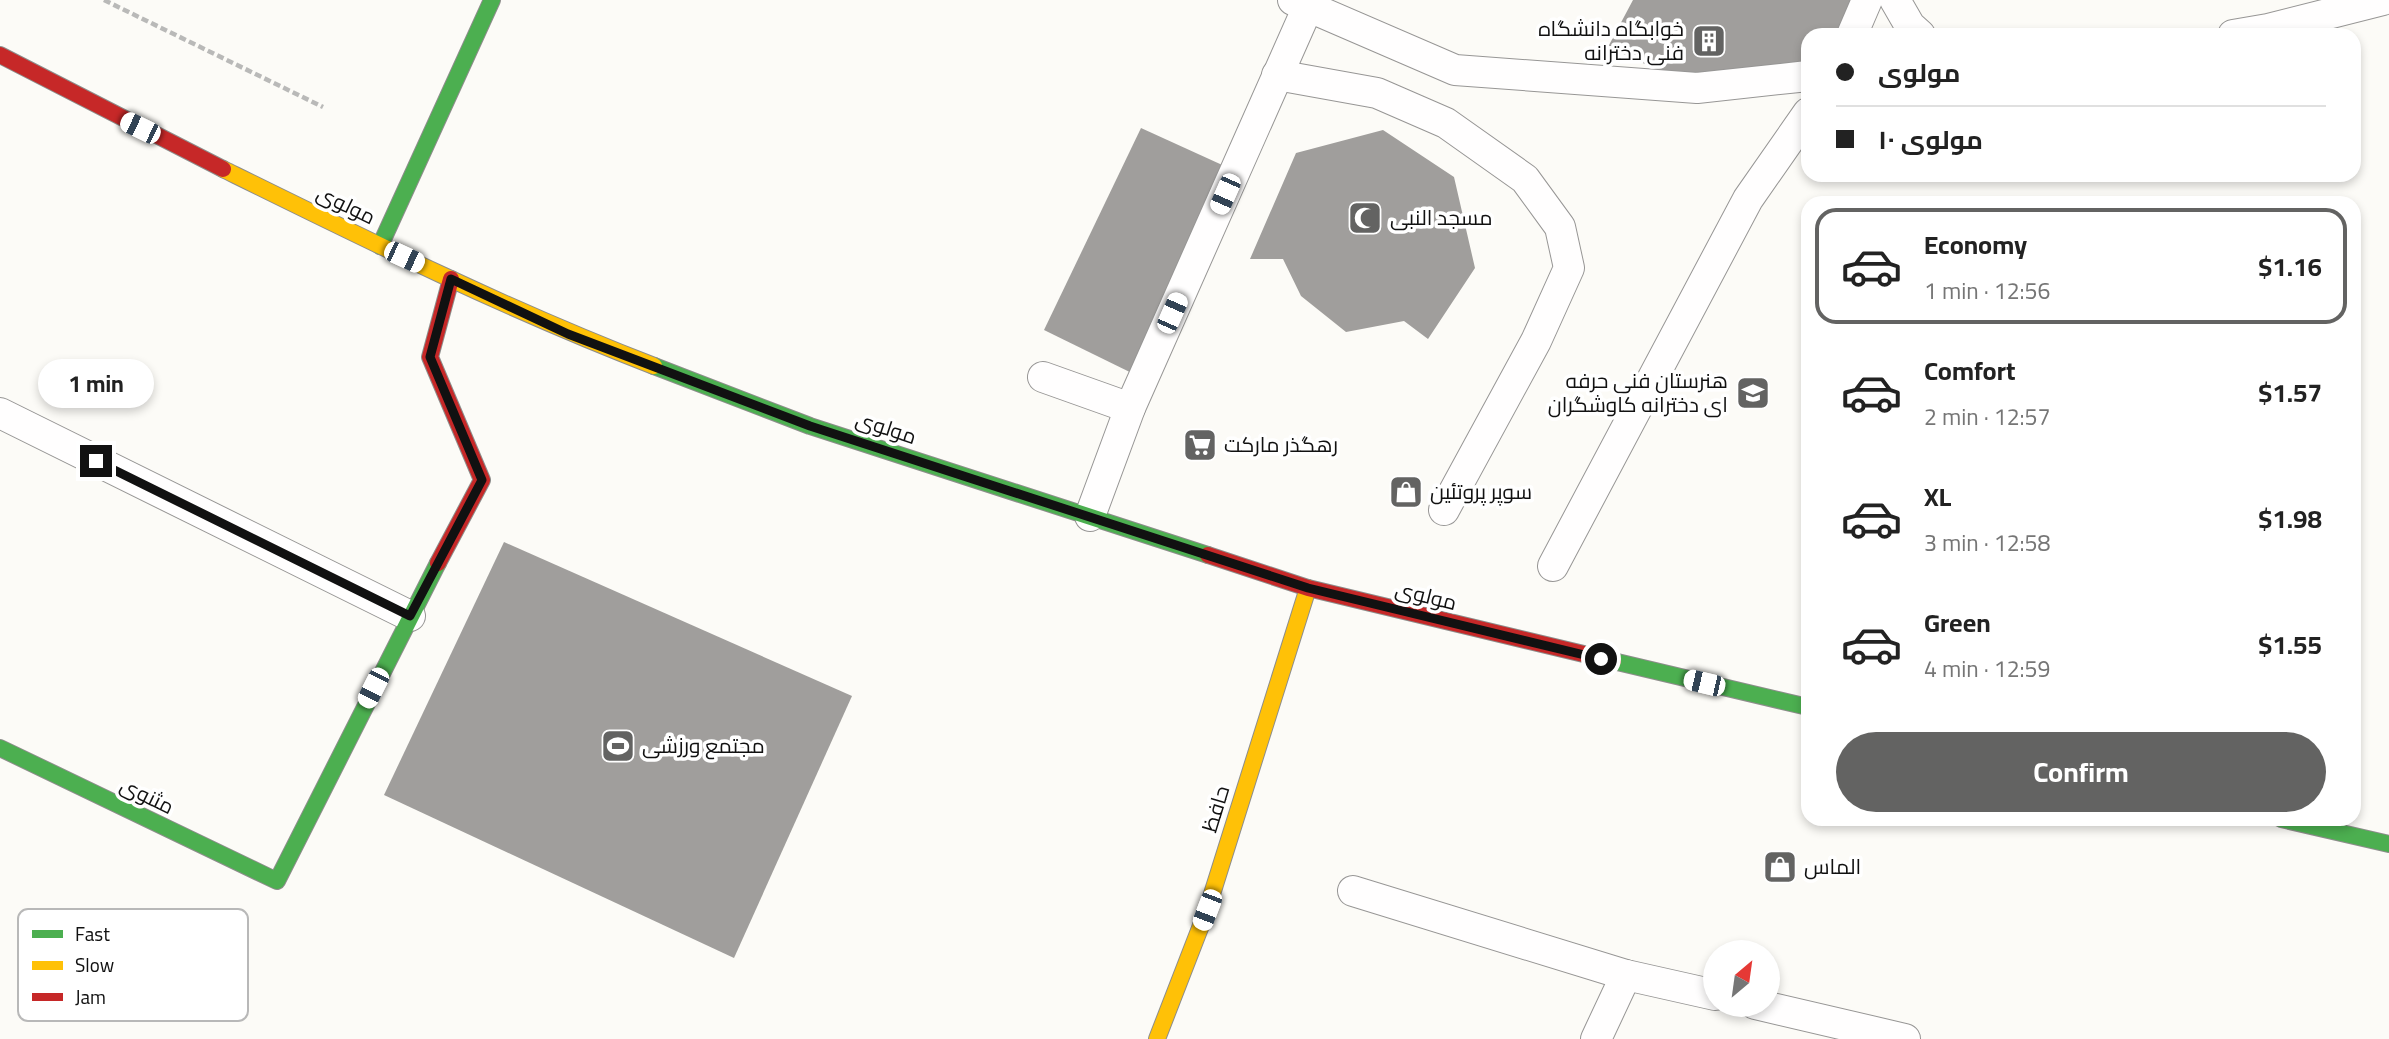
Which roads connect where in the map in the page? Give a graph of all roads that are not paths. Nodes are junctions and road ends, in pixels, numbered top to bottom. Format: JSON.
{"nodes":[{"id":1,"x":492,"y":0,"type":"edge"},
{"id":2,"x":1867,"y":0,"type":"edge"},
{"id":3,"x":1895,"y":0,"type":"edge"},
{"id":4,"x":2382,"y":0,"type":"edge"},
{"id":5,"x":1304,"y":3,"type":"edge"},
{"id":6,"x":1855,"y":28,"type":"edge"},
{"id":7,"x":1912,"y":28,"type":"edge"},
{"id":8,"x":2272,"y":28,"type":"edge"},
{"id":9,"x":0,"y":55,"type":"edge"},
{"id":10,"x":1278,"y":75,"type":"junction"},
{"id":11,"x":1801,"y":77,"type":"edge"},
{"id":12,"x":1801,"y":123,"type":"edge"},
{"id":13,"x":380,"y":246,"type":"junction"},
{"id":14,"x":451,"y":279,"type":"junction"},
{"id":15,"x":1043,"y":377,"type":"dead end"},
{"id":16,"x":1129,"y":408,"type":"junction"},
{"id":17,"x":0,"y":414,"type":"edge"},
{"id":18,"x":1444,"y":510,"type":"dead end"},
{"id":19,"x":1090,"y":516,"type":"junction"},
{"id":20,"x":1553,"y":566,"type":"dead end"},
{"id":21,"x":1308,"y":588,"type":"junction"},
{"id":22,"x":410,"y":616,"type":"junction"},
{"id":23,"x":1801,"y":706,"type":"edge"},
{"id":24,"x":0,"y":748,"type":"edge"},
{"id":25,"x":2311,"y":826,"type":"edge"},
{"id":26,"x":2389,"y":844,"type":"edge"},
{"id":27,"x":1353,"y":891,"type":"dead end"},
{"id":28,"x":1626,"y":975,"type":"junction"},
{"id":29,"x":1703,"y":992,"type":"edge"},
{"id":30,"x":1780,"y":1010,"type":"edge"},
{"id":31,"x":1157,"y":1039,"type":"edge"},
{"id":32,"x":1596,"y":1039,"type":"edge"},
{"id":33,"x":1905,"y":1039,"type":"edge"}],
"edges":[{"from":1,"to":13,"type":"main road"},
{"from":2,"to":6,"type":"street"},
{"from":3,"to":7,"type":"street"},
{"from":4,"to":8,"type":"street"},
{"from":5,"to":10,"type":"street"},
{"from":5,"to":11,"type":"street"},
{"from":9,"to":13,"type":"main road","name":"مولوی"},
{"from":10,"to":16,"type":"street"},
{"from":10,"to":18,"type":"street"},
{"from":12,"to":20,"type":"street"},
{"from":13,"to":14,"type":"main road","name":"مولوی"},
{"from":14,"to":19,"type":"main road","name":"مولوی"},
{"from":14,"to":22,"type":"main road"},
{"from":15,"to":16,"type":"street"},
{"from":16,"to":19,"type":"street"},
{"from":17,"to":22,"type":"street"},
{"from":19,"to":21,"type":"main road","name":"مولوی"},
{"from":21,"to":23,"type":"main road","name":"مولوی"},
{"from":21,"to":31,"type":"main road","name":"حافظ"},
{"from":22,"to":24,"type":"main road","name":"مثنوی"},
{"from":25,"to":26,"type":"main road"},
{"from":27,"to":28,"type":"street"},
{"from":28,"to":29,"type":"street"},
{"from":28,"to":32,"type":"street"},
{"from":30,"to":33,"type":"street"}]}
